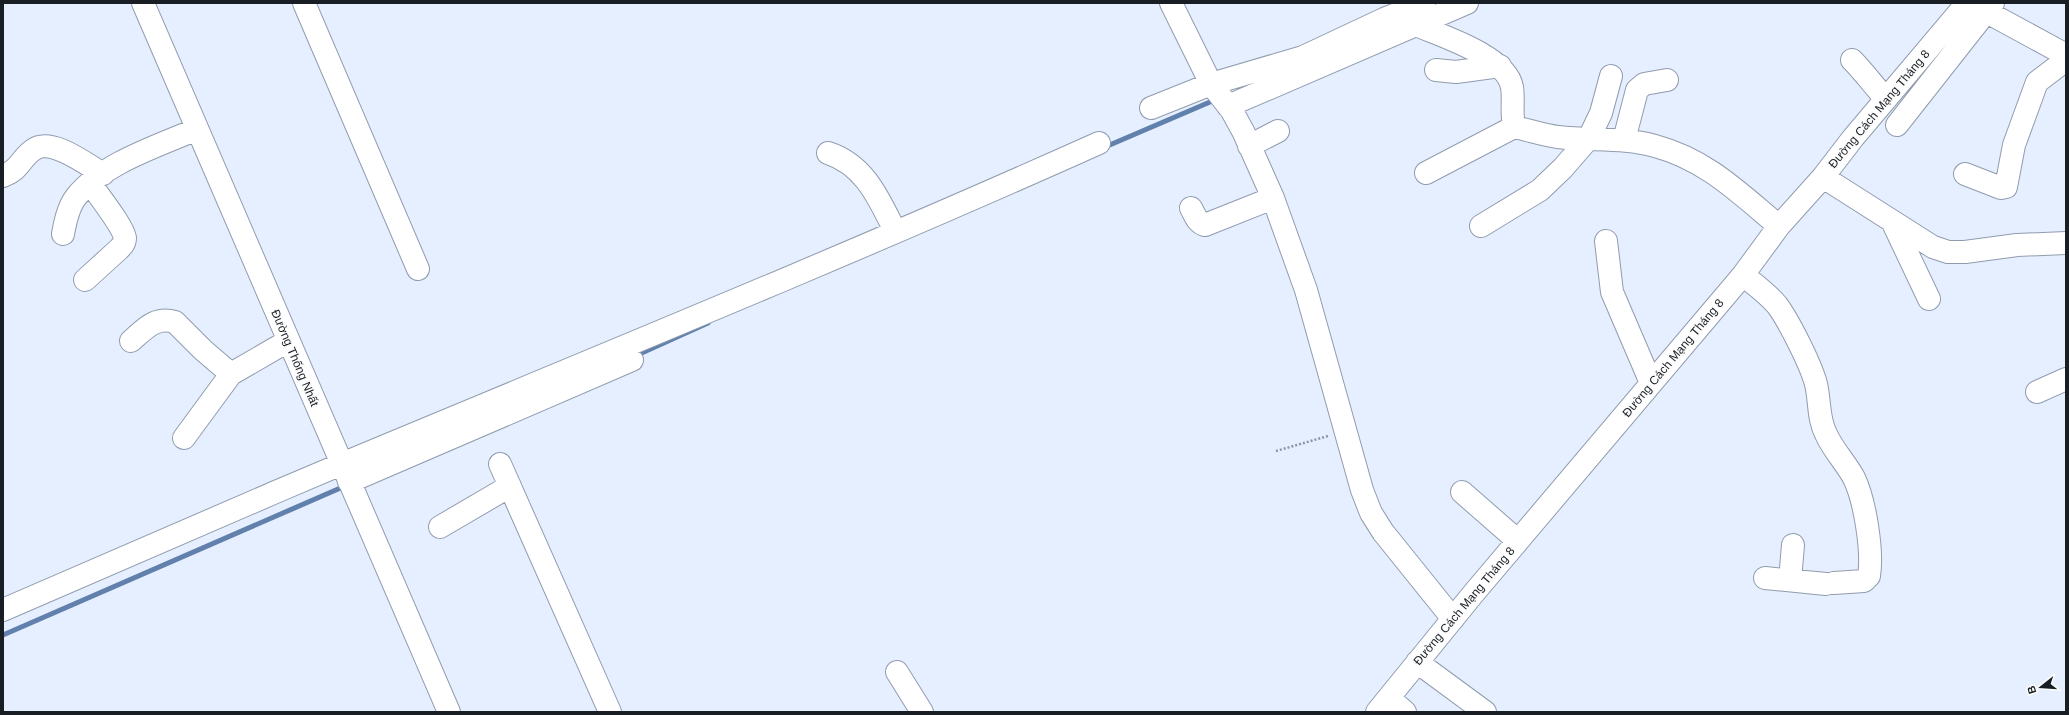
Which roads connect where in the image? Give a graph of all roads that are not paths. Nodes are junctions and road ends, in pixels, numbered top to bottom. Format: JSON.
{"nodes":[{"id":1,"x":143,"y":3,"type":"edge"},
{"id":2,"x":304,"y":3,"type":"edge"},
{"id":3,"x":1171,"y":3,"type":"edge"},
{"id":4,"x":1424,"y":3,"type":"edge"},
{"id":5,"x":1467,"y":3,"type":"edge"},
{"id":6,"x":1979,"y":5,"type":"edge"},
{"id":7,"x":1416,"y":24,"type":"junction"},
{"id":8,"x":2066,"y":55,"type":"edge"},
{"id":9,"x":1852,"y":60,"type":"dead end"},
{"id":10,"x":2066,"y":60,"type":"edge"},
{"id":11,"x":1500,"y":66,"type":"junction"},
{"id":12,"x":1436,"y":70,"type":"dead end"},
{"id":13,"x":1611,"y":76,"type":"dead end"},
{"id":14,"x":1666,"y":80,"type":"dead end"},
{"id":15,"x":1220,"y":96,"type":"junction"},
{"id":16,"x":1886,"y":99,"type":"junction"},
{"id":17,"x":1151,"y":108,"type":"dead end"},
{"id":18,"x":1898,"y":125,"type":"dead end"},
{"id":19,"x":1514,"y":127,"type":"junction"},
{"id":20,"x":197,"y":129,"type":"junction"},
{"id":21,"x":1278,"y":131,"type":"dead end"},
{"id":22,"x":1589,"y":138,"type":"junction"},
{"id":23,"x":1624,"y":140,"type":"junction"},
{"id":24,"x":1249,"y":146,"type":"junction"},
{"id":25,"x":828,"y":153,"type":"dead end"},
{"id":26,"x":1426,"y":173,"type":"dead end"},
{"id":27,"x":1965,"y":174,"type":"dead end"},
{"id":28,"x":3,"y":176,"type":"edge"},
{"id":29,"x":1823,"y":177,"type":"junction"},
{"id":30,"x":97,"y":179,"type":"junction"},
{"id":31,"x":1272,"y":198,"type":"junction"},
{"id":32,"x":1191,"y":208,"type":"dead end"},
{"id":33,"x":1893,"y":223,"type":"junction"},
{"id":34,"x":1481,"y":226,"type":"dead end"},
{"id":35,"x":1780,"y":226,"type":"junction"},
{"id":36,"x":895,"y":231,"type":"junction"},
{"id":37,"x":63,"y":234,"type":"dead end"},
{"id":38,"x":1606,"y":241,"type":"dead end"},
{"id":39,"x":2066,"y":243,"type":"edge"},
{"id":40,"x":418,"y":269,"type":"dead end"},
{"id":41,"x":1743,"y":275,"type":"junction"},
{"id":42,"x":84,"y":280,"type":"dead end"},
{"id":43,"x":1929,"y":299,"type":"dead end"},
{"id":44,"x":132,"y":341,"type":"dead end"},
{"id":45,"x":288,"y":341,"type":"junction"},
{"id":46,"x":231,"y":374,"type":"junction"},
{"id":47,"x":2066,"y":379,"type":"edge"},
{"id":48,"x":1651,"y":383,"type":"junction"},
{"id":49,"x":2037,"y":392,"type":"dead end"},
{"id":50,"x":184,"y":438,"type":"dead end"},
{"id":51,"x":500,"y":464,"type":"dead end"},
{"id":52,"x":346,"y":473,"type":"junction"},
{"id":53,"x":510,"y":486,"type":"junction"},
{"id":54,"x":1462,"y":492,"type":"dead end"},
{"id":55,"x":440,"y":527,"type":"dead end"},
{"id":56,"x":1518,"y":541,"type":"junction"},
{"id":57,"x":1793,"y":545,"type":"dead end"},
{"id":58,"x":1765,"y":578,"type":"dead end"},
{"id":59,"x":1789,"y":588,"type":"junction"},
{"id":60,"x":3,"y":610,"type":"edge"},
{"id":61,"x":1453,"y":619,"type":"junction"},
{"id":62,"x":1417,"y":662,"type":"junction"},
{"id":63,"x":897,"y":672,"type":"dead end"},
{"id":64,"x":1383,"y":705,"type":"edge"},
{"id":65,"x":449,"y":712,"type":"edge"},
{"id":66,"x":610,"y":712,"type":"edge"},
{"id":67,"x":922,"y":712,"type":"edge"},
{"id":68,"x":1405,"y":712,"type":"edge"},
{"id":69,"x":1486,"y":712,"type":"edge"}],
"edges":[{"from":1,"to":20,"type":"street","name":"Đường Thống Nhất"},
{"from":2,"to":40,"type":"street"},
{"from":3,"to":15,"type":"street"},
{"from":4,"to":15,"type":"street"},
{"from":5,"to":7,"type":"street"},
{"from":6,"to":8,"type":"street"},
{"from":6,"to":16,"type":"street","name":"Đường Cách Mạng Tháng 8"},
{"from":6,"to":18,"type":"street"},
{"from":7,"to":11,"type":"street"},
{"from":7,"to":15,"type":"street"},
{"from":9,"to":16,"type":"street"},
{"from":10,"to":27,"type":"street"},
{"from":11,"to":12,"type":"street"},
{"from":11,"to":19,"type":"street"},
{"from":13,"to":22,"type":"street"},
{"from":14,"to":23,"type":"street"},
{"from":15,"to":17,"type":"street"},
{"from":15,"to":24,"type":"street"},
{"from":16,"to":29,"type":"street","name":"Đường Cách Mạng Tháng 8"},
{"from":19,"to":22,"type":"street"},
{"from":19,"to":26,"type":"street"},
{"from":20,"to":30,"type":"street"},
{"from":20,"to":45,"type":"street","name":"Đường Thống Nhất"},
{"from":21,"to":24,"type":"street"},
{"from":22,"to":23,"type":"street"},
{"from":22,"to":34,"type":"street"},
{"from":23,"to":35,"type":"street"},
{"from":24,"to":31,"type":"street"},
{"from":25,"to":36,"type":"street"},
{"from":28,"to":30,"type":"street"},
{"from":29,"to":33,"type":"street"},
{"from":29,"to":35,"type":"street","name":"Đường Cách Mạng Tháng 8"},
{"from":30,"to":37,"type":"street"},
{"from":30,"to":42,"type":"street"},
{"from":31,"to":32,"type":"street"},
{"from":31,"to":61,"type":"street"},
{"from":33,"to":39,"type":"street"},
{"from":33,"to":43,"type":"street"},
{"from":35,"to":41,"type":"street","name":"Đường Cách Mạng Tháng 8"},
{"from":36,"to":52,"type":"street"},
{"from":36,"to":52,"type":"street"},
{"from":38,"to":48,"type":"street"},
{"from":41,"to":48,"type":"street","name":"Đường Cách Mạng Tháng 8"},
{"from":41,"to":59,"type":"street"},
{"from":44,"to":46,"type":"street"},
{"from":45,"to":46,"type":"street"},
{"from":45,"to":52,"type":"street","name":"Đường Thống Nhất"},
{"from":46,"to":50,"type":"street"},
{"from":47,"to":49,"type":"street"},
{"from":48,"to":56,"type":"street","name":"Đường Cách Mạng Tháng 8"},
{"from":51,"to":53,"type":"street"},
{"from":52,"to":60,"type":"street"},
{"from":52,"to":65,"type":"street","name":"Đường Thống Nhất"},
{"from":53,"to":55,"type":"street"},
{"from":53,"to":66,"type":"street"},
{"from":54,"to":56,"type":"street"},
{"from":56,"to":61,"type":"street","name":"Đường Cách Mạng Tháng 8"},
{"from":57,"to":59,"type":"street"},
{"from":58,"to":59,"type":"street"},
{"from":61,"to":62,"type":"street","name":"Đường Cách Mạng Tháng 8"},
{"from":62,"to":64,"type":"street","name":"Đường Cách Mạng Tháng 8"},
{"from":62,"to":69,"type":"street"},
{"from":63,"to":67,"type":"street"},
{"from":64,"to":68,"type":"street"}]}
